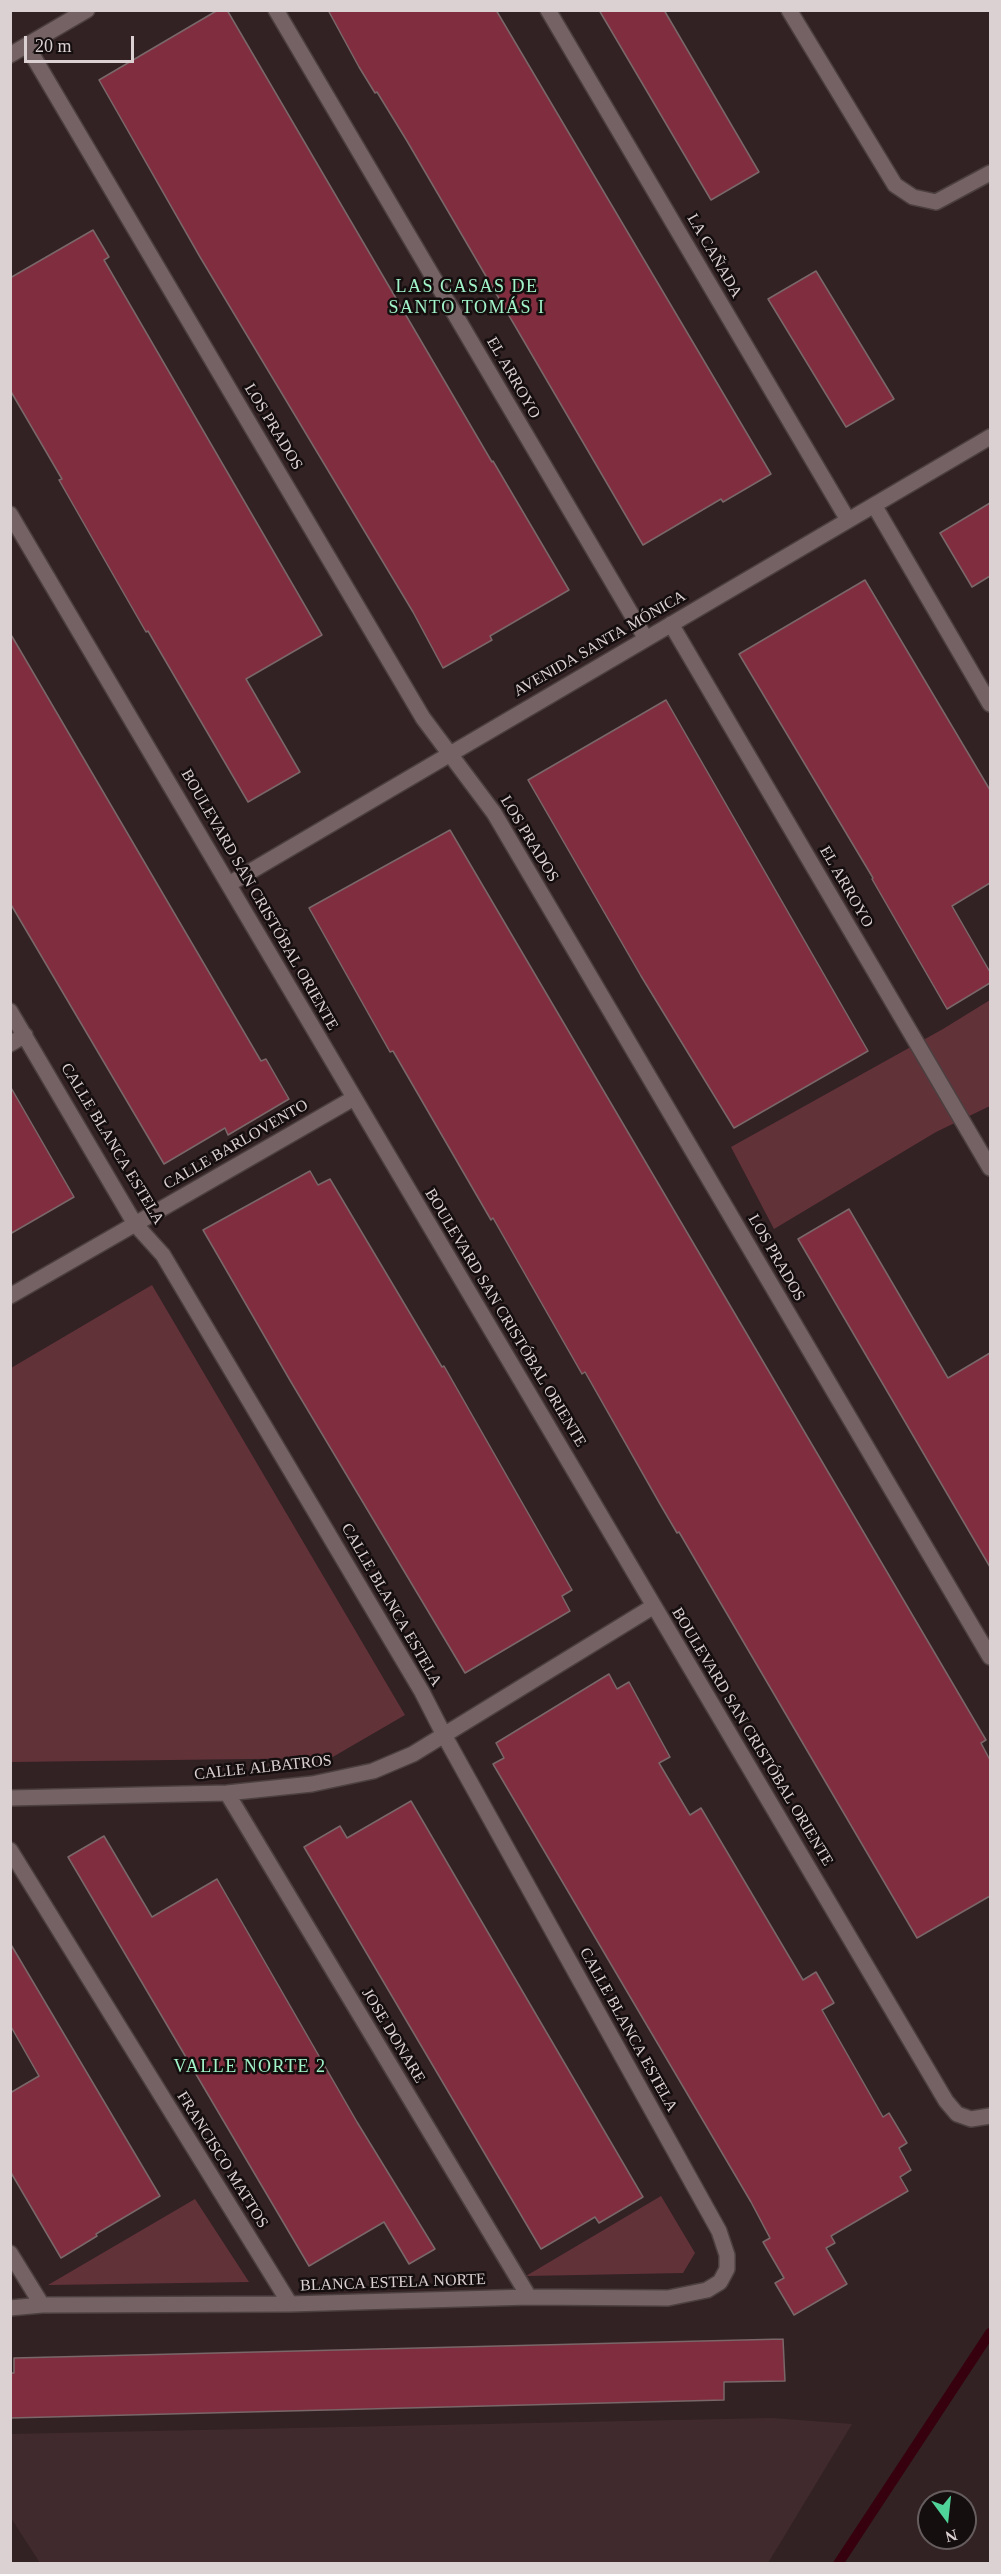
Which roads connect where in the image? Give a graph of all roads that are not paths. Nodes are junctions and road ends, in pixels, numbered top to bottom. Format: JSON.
{"nodes":[{"id":1,"x":87,"y":10,"type":"edge"},
{"id":2,"x":276,"y":10,"type":"edge"},
{"id":3,"x":548,"y":10,"type":"edge"},
{"id":4,"x":789,"y":10,"type":"edge"},
{"id":5,"x":27,"y":46,"type":"junction"},
{"id":6,"x":10,"y":56,"type":"edge"},
{"id":7,"x":990,"y":173,"type":"edge"},
{"id":8,"x":990,"y":436,"type":"edge"},
{"id":9,"x":874,"y":505,"type":"junction"},
{"id":10,"x":10,"y":514,"type":"edge"},
{"id":11,"x":848,"y":520,"type":"junction"},
{"id":12,"x":670,"y":624,"type":"junction"},
{"id":13,"x":646,"y":639,"type":"junction"},
{"id":14,"x":990,"y":704,"type":"edge"},
{"id":15,"x":450,"y":754,"type":"junction"},
{"id":16,"x":229,"y":884,"type":"junction"},
{"id":17,"x":10,"y":1011,"type":"edge"},
{"id":18,"x":25,"y":1035,"type":"junction"},
{"id":19,"x":10,"y":1044,"type":"edge"},
{"id":20,"x":354,"y":1098,"type":"junction"},
{"id":21,"x":990,"y":1168,"type":"edge"},
{"id":22,"x":135,"y":1224,"type":"junction"},
{"id":23,"x":10,"y":1296,"type":"edge"},
{"id":24,"x":654,"y":1606,"type":"junction"},
{"id":25,"x":990,"y":1657,"type":"edge"},
{"id":26,"x":444,"y":1735,"type":"junction"},
{"id":27,"x":227,"y":1793,"type":"junction"},
{"id":28,"x":10,"y":1798,"type":"edge"},
{"id":29,"x":10,"y":1850,"type":"edge"},
{"id":30,"x":988,"y":2117,"type":"edge"},
{"id":31,"x":719,"y":2231,"type":"joint"},
{"id":32,"x":10,"y":2253,"type":"edge"},
{"id":33,"x":529,"y":2297,"type":"junction"},
{"id":34,"x":290,"y":2304,"type":"junction"},
{"id":35,"x":42,"y":2305,"type":"junction"},
{"id":36,"x":10,"y":2308,"type":"edge"}],
"edges":[{"from":1,"to":5,"type":"street"},
{"from":2,"to":13,"type":"street","name":"EL ARROYO"},
{"from":3,"to":11,"type":"street","name":"LA CAÑADA"},
{"from":4,"to":7,"type":"street"},
{"from":5,"to":6,"type":"street"},
{"from":5,"to":15,"type":"street","name":"LOS PRADOS"},
{"from":8,"to":9,"type":"street","name":"AVENIDA SANTA MÓNICA"},
{"from":9,"to":11,"type":"street","name":"AVENIDA SANTA MÓNICA"},
{"from":9,"to":14,"type":"street"},
{"from":10,"to":16,"type":"street","name":"BOULEVARD SAN CRISTÓBAL ORIENTE"},
{"from":11,"to":12,"type":"street","name":"AVENIDA SANTA MÓNICA"},
{"from":12,"to":13,"type":"street","name":"AVENIDA SANTA MÓNICA"},
{"from":12,"to":21,"type":"street","name":"EL ARROYO"},
{"from":13,"to":15,"type":"street","name":"AVENIDA SANTA MÓNICA"},
{"from":15,"to":16,"type":"street","name":"AVENIDA SANTA MÓNICA"},
{"from":15,"to":25,"type":"street","name":"LOS PRADOS"},
{"from":16,"to":20,"type":"street","name":"BOULEVARD SAN CRISTÓBAL ORIENTE"},
{"from":17,"to":18,"type":"street","name":"CALLE BLANCA ESTELA"},
{"from":18,"to":19,"type":"street"},
{"from":18,"to":22,"type":"street","name":"CALLE BLANCA ESTELA"},
{"from":20,"to":22,"type":"street","name":"CALLE BARLOVENTO"},
{"from":20,"to":24,"type":"street","name":"BOULEVARD SAN CRISTÓBAL ORIENTE"},
{"from":22,"to":23,"type":"street","name":"CALLE BARLOVENTO"},
{"from":22,"to":26,"type":"street","name":"CALLE BLANCA ESTELA"},
{"from":24,"to":26,"type":"street","name":"CALLE ALBATROS"},
{"from":24,"to":30,"type":"street","name":"BOULEVARD SAN CRISTÓBAL ORIENTE"},
{"from":26,"to":27,"type":"street","name":"CALLE ALBATROS"},
{"from":26,"to":31,"type":"street","name":"CALLE BLANCA ESTELA"},
{"from":27,"to":28,"type":"street","name":"CALLE ALBATROS"},
{"from":27,"to":33,"type":"street","name":"JOSE DONARE"},
{"from":29,"to":34,"type":"street","name":"FRANCISCO MATTOS"},
{"from":31,"to":33,"type":"street","name":"BLANCA ESTELA NORTE"},
{"from":32,"to":35,"type":"street"},
{"from":33,"to":34,"type":"street","name":"BLANCA ESTELA NORTE"},
{"from":34,"to":35,"type":"street","name":"BLANCA ESTELA NORTE"},
{"from":35,"to":36,"type":"street","name":"BLANCA ESTELA NORTE"}]}
